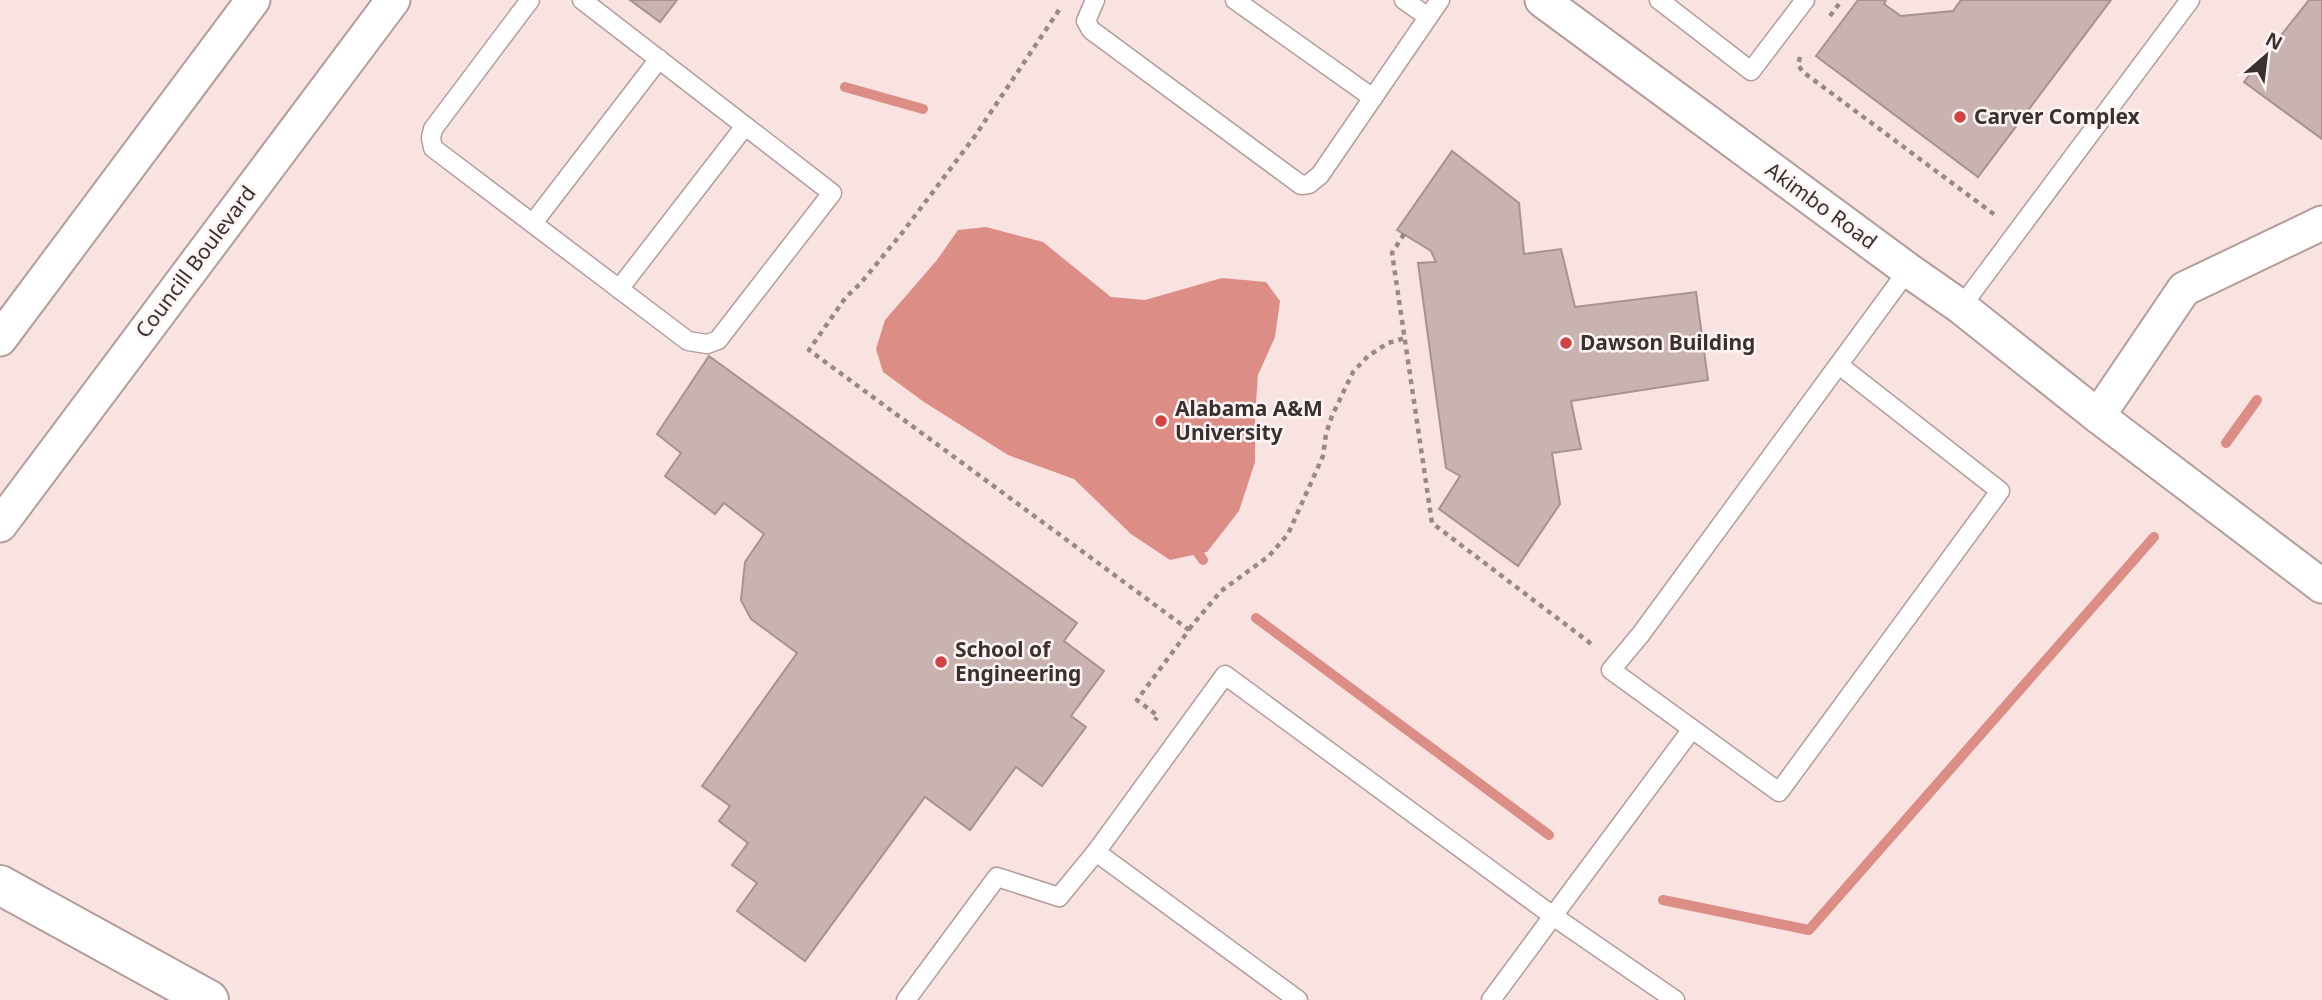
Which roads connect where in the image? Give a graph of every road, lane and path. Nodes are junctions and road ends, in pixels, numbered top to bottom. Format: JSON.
{"nodes":[{"id":1,"x":253,"y":0,"type":"edge"},
{"id":2,"x":393,"y":0,"type":"edge"},
{"id":3,"x":530,"y":0,"type":"edge"},
{"id":4,"x":582,"y":0,"type":"edge"},
{"id":5,"x":1066,"y":0,"type":"edge"},
{"id":6,"x":1095,"y":0,"type":"edge"},
{"id":7,"x":1236,"y":0,"type":"edge"},
{"id":8,"x":1404,"y":0,"type":"edge"},
{"id":9,"x":1440,"y":0,"type":"edge"},
{"id":10,"x":1542,"y":0,"type":"edge"},
{"id":11,"x":1658,"y":0,"type":"edge"},
{"id":12,"x":1805,"y":0,"type":"edge"},
{"id":13,"x":1842,"y":0,"type":"edge"},
{"id":14,"x":2190,"y":0,"type":"edge"},
{"id":15,"x":1428,"y":17,"type":"junction"},
{"id":16,"x":1827,"y":20,"type":"dead end"},
{"id":17,"x":1805,"y":49,"type":"dead end"},
{"id":18,"x":659,"y":59,"type":"junction"},
{"id":19,"x":1373,"y":98,"type":"junction"},
{"id":20,"x":745,"y":126,"type":"junction"},
{"id":21,"x":1995,"y":215,"type":"dead end"},
{"id":22,"x":533,"y":223,"type":"junction"},
{"id":23,"x":2322,"y":223,"type":"edge"},
{"id":24,"x":1404,"y":234,"type":"dead end"},
{"id":25,"x":1908,"y":270,"type":"junction"},
{"id":26,"x":618,"y":289,"type":"junction"},
{"id":27,"x":1961,"y":307,"type":"junction"},
{"id":28,"x":1405,"y":338,"type":"junction"},
{"id":29,"x":0,"y":339,"type":"edge"},
{"id":30,"x":1839,"y":365,"type":"junction"},
{"id":31,"x":2098,"y":416,"type":"junction"},
{"id":32,"x":0,"y":525,"type":"edge"},
{"id":33,"x":2322,"y":586,"type":"edge"},
{"id":34,"x":1189,"y":629,"type":"junction"},
{"id":35,"x":1594,"y":646,"type":"dead end"},
{"id":36,"x":1150,"y":727,"type":"dead end"},
{"id":37,"x":1692,"y":729,"type":"junction"},
{"id":38,"x":1096,"y":852,"type":"junction"},
{"id":39,"x":0,"y":885,"type":"edge"},
{"id":40,"x":1553,"y":916,"type":"junction"},
{"id":41,"x":209,"y":1000,"type":"edge"},
{"id":42,"x":906,"y":1000,"type":"edge"},
{"id":43,"x":1298,"y":1000,"type":"edge"},
{"id":44,"x":1492,"y":1000,"type":"edge"},
{"id":45,"x":1675,"y":1000,"type":"edge"}],
"edges":[{"from":1,"to":29,"type":"street"},
{"from":2,"to":32,"type":"street","name":"Councill Boulevard"},
{"from":3,"to":22,"type":"lane"},
{"from":4,"to":18,"type":"lane"},
{"from":5,"to":34,"type":"path"},
{"from":6,"to":19,"type":"lane"},
{"from":7,"to":19,"type":"lane"},
{"from":8,"to":15,"type":"lane"},
{"from":9,"to":15,"type":"lane"},
{"from":10,"to":25,"type":"street","name":"Akimbo Road"},
{"from":11,"to":12,"type":"lane"},
{"from":13,"to":16,"type":"path"},
{"from":14,"to":27,"type":"lane"},
{"from":15,"to":19,"type":"lane"},
{"from":17,"to":21,"type":"path"},
{"from":18,"to":20,"type":"lane"},
{"from":18,"to":22,"type":"lane"},
{"from":20,"to":26,"type":"lane"},
{"from":20,"to":26,"type":"lane"},
{"from":22,"to":26,"type":"lane"},
{"from":23,"to":31,"type":"street"},
{"from":24,"to":28,"type":"path"},
{"from":25,"to":27,"type":"street","name":"Akimbo Road"},
{"from":25,"to":30,"type":"lane"},
{"from":27,"to":31,"type":"street","name":"Akimbo Road"},
{"from":28,"to":34,"type":"path"},
{"from":28,"to":35,"type":"path"},
{"from":30,"to":37,"type":"lane"},
{"from":30,"to":37,"type":"lane"},
{"from":31,"to":33,"type":"street","name":"Akimbo Road"},
{"from":34,"to":36,"type":"path"},
{"from":37,"to":40,"type":"lane"},
{"from":38,"to":40,"type":"lane"},
{"from":38,"to":42,"type":"lane"},
{"from":38,"to":43,"type":"lane"},
{"from":39,"to":41,"type":"street"},
{"from":40,"to":44,"type":"lane"},
{"from":40,"to":45,"type":"lane"}]}
